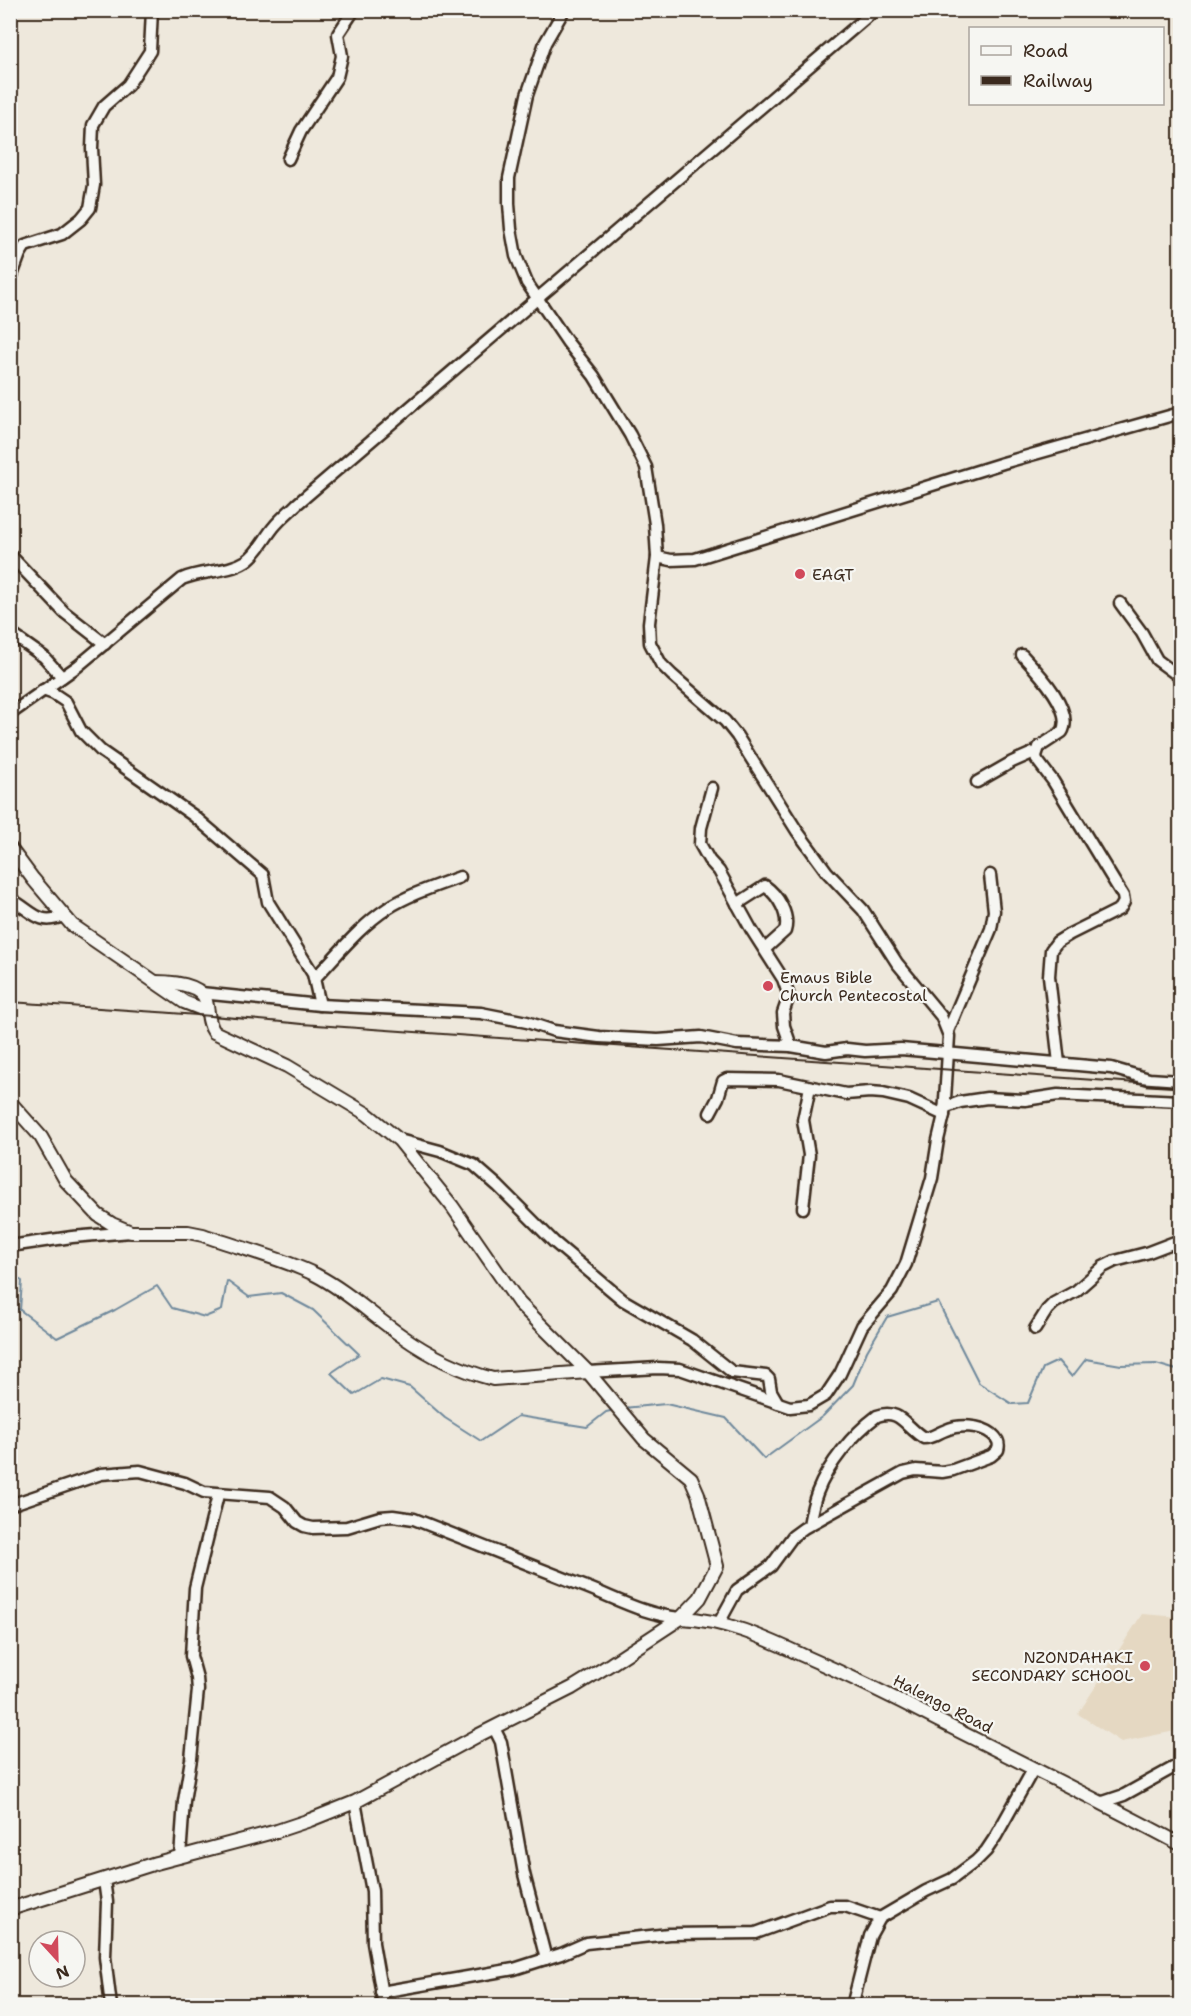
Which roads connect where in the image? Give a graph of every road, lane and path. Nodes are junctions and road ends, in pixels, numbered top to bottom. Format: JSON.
{"nodes":[{"id":1,"x":152,"y":10,"type":"edge"},
{"id":2,"x":354,"y":10,"type":"edge"},
{"id":3,"x":564,"y":10,"type":"edge"},
{"id":4,"x":875,"y":10,"type":"edge"},
{"id":5,"x":288,"y":159,"type":"dead end"},
{"id":6,"x":10,"y":281,"type":"edge"},
{"id":7,"x":539,"y":298,"type":"junction"},
{"id":8,"x":1180,"y":413,"type":"edge"},
{"id":9,"x":10,"y":555,"type":"edge"},
{"id":10,"x":657,"y":557,"type":"junction"},
{"id":11,"x":1120,"y":603,"type":"dead end"},
{"id":12,"x":10,"y":633,"type":"edge"},
{"id":13,"x":105,"y":644,"type":"junction"},
{"id":14,"x":1022,"y":655,"type":"dead end"},
{"id":15,"x":62,"y":677,"type":"junction"},
{"id":16,"x":1180,"y":677,"type":"edge"},
{"id":17,"x":43,"y":690,"type":"junction"},
{"id":18,"x":10,"y":714,"type":"edge"},
{"id":19,"x":1037,"y":751,"type":"junction"},
{"id":20,"x":977,"y":782,"type":"dead end"},
{"id":21,"x":712,"y":788,"type":"dead end"},
{"id":22,"x":10,"y":848,"type":"edge"},
{"id":23,"x":990,"y":875,"type":"dead end"},
{"id":24,"x":460,"y":877,"type":"dead end"},
{"id":25,"x":10,"y":899,"type":"edge"},
{"id":26,"x":737,"y":904,"type":"junction"},
{"id":27,"x":63,"y":916,"type":"junction"},
{"id":28,"x":765,"y":949,"type":"junction"},
{"id":29,"x":315,"y":978,"type":"junction"},
{"id":30,"x":155,"y":982,"type":"junction"},
{"id":31,"x":201,"y":993,"type":"junction"},
{"id":32,"x":320,"y":1005,"type":"junction"},
{"id":33,"x":207,"y":1011,"type":"junction"},
{"id":34,"x":948,"y":1031,"type":"junction"},
{"id":35,"x":791,"y":1046,"type":"junction"},
{"id":36,"x":948,"y":1053,"type":"junction"},
{"id":37,"x":1059,"y":1063,"type":"junction"},
{"id":38,"x":1180,"y":1081,"type":"edge"},
{"id":39,"x":810,"y":1087,"type":"junction"},
{"id":40,"x":1180,"y":1101,"type":"edge"},
{"id":41,"x":10,"y":1102,"type":"edge"},
{"id":42,"x":944,"y":1111,"type":"junction"},
{"id":43,"x":710,"y":1113,"type":"dead end"},
{"id":44,"x":399,"y":1140,"type":"junction"},
{"id":45,"x":803,"y":1208,"type":"dead end"},
{"id":46,"x":131,"y":1232,"type":"junction"},
{"id":47,"x":1180,"y":1240,"type":"edge"},
{"id":48,"x":11,"y":1246,"type":"edge"},
{"id":49,"x":1035,"y":1329,"type":"dead end"},
{"id":50,"x":592,"y":1376,"type":"junction"},
{"id":51,"x":778,"y":1403,"type":"junction"},
{"id":52,"x":218,"y":1495,"type":"junction"},
{"id":53,"x":10,"y":1505,"type":"edge"},
{"id":54,"x":809,"y":1525,"type":"junction"},
{"id":55,"x":681,"y":1618,"type":"junction"},
{"id":56,"x":719,"y":1623,"type":"junction"},
{"id":57,"x":494,"y":1728,"type":"junction"},
{"id":58,"x":1180,"y":1764,"type":"edge"},
{"id":59,"x":1034,"y":1768,"type":"junction"},
{"id":60,"x":355,"y":1802,"type":"junction"},
{"id":61,"x":1103,"y":1802,"type":"junction"},
{"id":62,"x":1180,"y":1844,"type":"edge"},
{"id":63,"x":180,"y":1857,"type":"junction"},
{"id":64,"x":104,"y":1880,"type":"junction"},
{"id":65,"x":10,"y":1909,"type":"edge"},
{"id":66,"x":880,"y":1918,"type":"junction"},
{"id":67,"x":546,"y":1959,"type":"junction"},
{"id":68,"x":381,"y":1992,"type":"junction"},
{"id":69,"x":111,"y":2006,"type":"edge"},
{"id":70,"x":384,"y":2006,"type":"edge"},
{"id":71,"x":852,"y":2006,"type":"edge"}],
"edges":[{"from":1,"to":6,"type":"street"},
{"from":2,"to":5,"type":"street"},
{"from":3,"to":7,"type":"street"},
{"from":4,"to":7,"type":"street"},
{"from":7,"to":10,"type":"street"},
{"from":7,"to":13,"type":"street"},
{"from":8,"to":10,"type":"street"},
{"from":9,"to":13,"type":"street"},
{"from":10,"to":34,"type":"street"},
{"from":11,"to":16,"type":"street"},
{"from":12,"to":15,"type":"street"},
{"from":13,"to":15,"type":"street"},
{"from":14,"to":19,"type":"street"},
{"from":15,"to":17,"type":"street"},
{"from":17,"to":18,"type":"street"},
{"from":17,"to":29,"type":"street"},
{"from":19,"to":20,"type":"street"},
{"from":19,"to":37,"type":"street"},
{"from":21,"to":26,"type":"street"},
{"from":22,"to":27,"type":"street"},
{"from":23,"to":34,"type":"street"},
{"from":24,"to":29,"type":"street"},
{"from":25,"to":27,"type":"street"},
{"from":26,"to":28,"type":"street"},
{"from":26,"to":28,"type":"street"},
{"from":27,"to":30,"type":"street"},
{"from":28,"to":35,"type":"street"},
{"from":29,"to":32,"type":"street"},
{"from":30,"to":31,"type":"street"},
{"from":30,"to":33,"type":"street"},
{"from":31,"to":32,"type":"street"},
{"from":31,"to":33,"type":"street"},
{"from":32,"to":35,"type":"street"},
{"from":33,"to":44,"type":"street"},
{"from":34,"to":36,"type":"street"},
{"from":35,"to":36,"type":"street"},
{"from":36,"to":37,"type":"street"},
{"from":36,"to":42,"type":"street"},
{"from":37,"to":38,"type":"street"},
{"from":39,"to":42,"type":"street"},
{"from":39,"to":43,"type":"street"},
{"from":39,"to":45,"type":"street"},
{"from":40,"to":42,"type":"street"},
{"from":41,"to":46,"type":"street"},
{"from":42,"to":51,"type":"street"},
{"from":44,"to":50,"type":"street"},
{"from":44,"to":51,"type":"street"},
{"from":46,"to":48,"type":"street"},
{"from":46,"to":50,"type":"street"},
{"from":47,"to":49,"type":"street"},
{"from":50,"to":51,"type":"street"},
{"from":50,"to":55,"type":"street"},
{"from":52,"to":53,"type":"street"},
{"from":52,"to":55,"type":"street"},
{"from":52,"to":63,"type":"street"},
{"from":54,"to":54,"type":"street"},
{"from":54,"to":56,"type":"street"},
{"from":55,"to":56,"type":"street","name":"Halengo Road"},
{"from":55,"to":57,"type":"street"},
{"from":56,"to":59,"type":"street","name":"Halengo Road"},
{"from":57,"to":60,"type":"street"},
{"from":57,"to":67,"type":"street"},
{"from":58,"to":61,"type":"street"},
{"from":59,"to":61,"type":"street","name":"Halengo Road"},
{"from":59,"to":66,"type":"street"},
{"from":60,"to":63,"type":"street"},
{"from":60,"to":68,"type":"street"},
{"from":61,"to":62,"type":"street","name":"Halengo Road"},
{"from":63,"to":64,"type":"street"},
{"from":64,"to":65,"type":"street"},
{"from":64,"to":69,"type":"street"},
{"from":66,"to":67,"type":"street"},
{"from":66,"to":71,"type":"street"},
{"from":67,"to":68,"type":"street"},
{"from":68,"to":70,"type":"street"}]}
